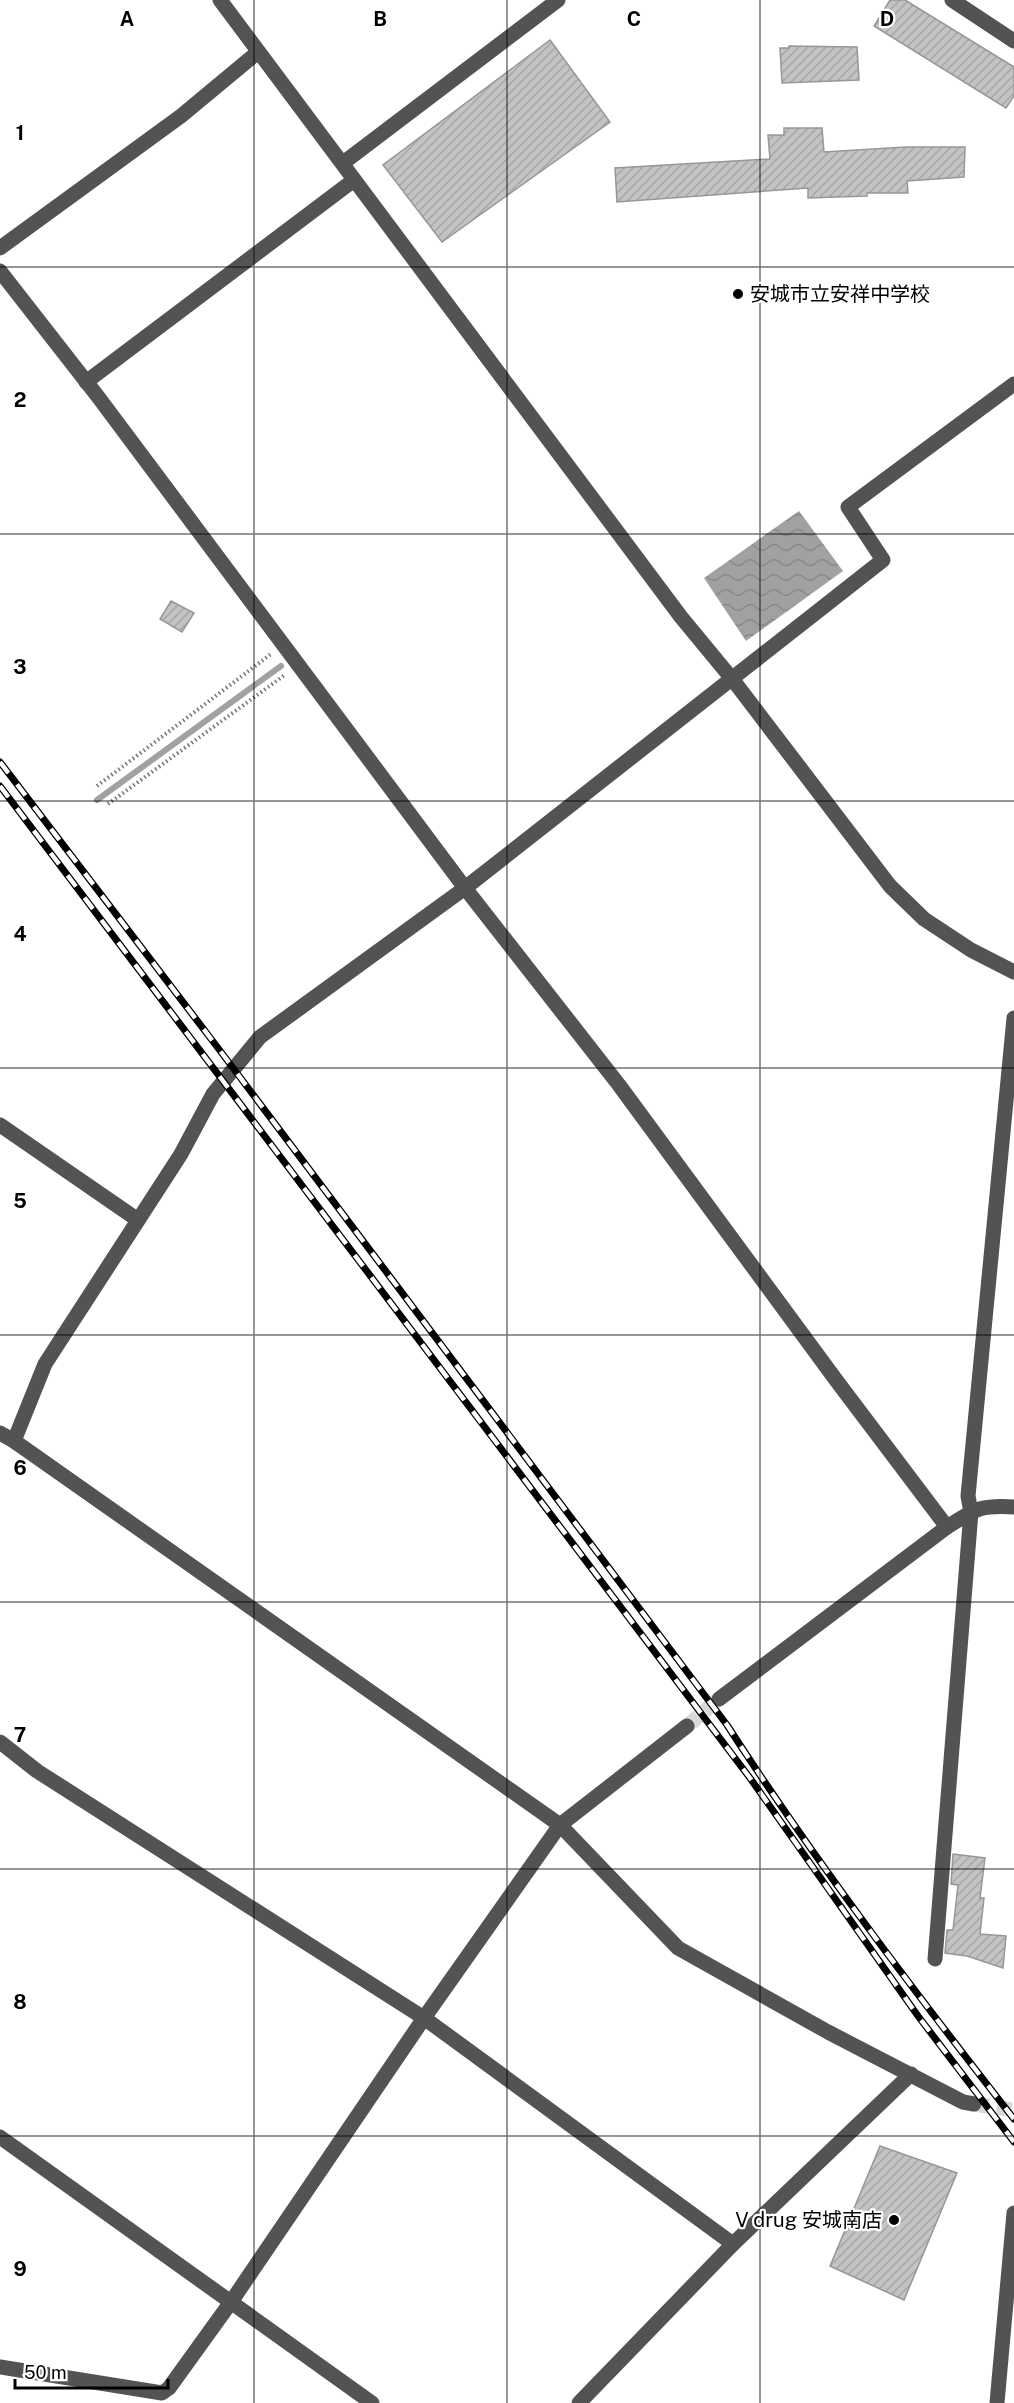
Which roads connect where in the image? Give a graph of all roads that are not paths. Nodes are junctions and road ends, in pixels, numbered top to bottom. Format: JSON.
{"nodes":[{"id":1,"x":220,"y":0,"type":"edge"},
{"id":2,"x":558,"y":0,"type":"edge"},
{"id":3,"x":952,"y":0,"type":"edge"},
{"id":4,"x":1014,"y":42,"type":"edge"},
{"id":5,"x":258,"y":52,"type":"junction"},
{"id":6,"x":343,"y":163,"type":"junction"},
{"id":7,"x":354,"y":180,"type":"junction"},
{"id":8,"x":0,"y":248,"type":"edge"},
{"id":9,"x":0,"y":271,"type":"edge"},
{"id":10,"x":86,"y":382,"type":"junction"},
{"id":11,"x":1014,"y":384,"type":"edge"},
{"id":12,"x":733,"y":680,"type":"junction"},
{"id":13,"x":465,"y":888,"type":"junction"},
{"id":14,"x":1014,"y":972,"type":"edge"},
{"id":15,"x":1014,"y":1018,"type":"edge"},
{"id":16,"x":0,"y":1125,"type":"edge"},
{"id":17,"x":138,"y":1220,"type":"junction"},
{"id":18,"x":0,"y":1433,"type":"edge"},
{"id":19,"x":14,"y":1441,"type":"junction"},
{"id":20,"x":1014,"y":1507,"type":"edge"},
{"id":21,"x":971,"y":1512,"type":"junction"},
{"id":22,"x":946,"y":1527,"type":"junction"},
{"id":23,"x":719,"y":1700,"type":"tunnel mouth"},
{"id":24,"x":687,"y":1726,"type":"tunnel mouth"},
{"id":25,"x":0,"y":1742,"type":"edge"},
{"id":26,"x":560,"y":1825,"type":"junction"},
{"id":27,"x":935,"y":1959,"type":"dead end"},
{"id":28,"x":424,"y":2018,"type":"junction"},
{"id":29,"x":911,"y":2074,"type":"junction"},
{"id":30,"x":974,"y":2104,"type":"tunnel mouth"},
{"id":31,"x":0,"y":2137,"type":"edge"},
{"id":32,"x":1014,"y":2213,"type":"edge"},
{"id":33,"x":733,"y":2244,"type":"junction"},
{"id":34,"x":231,"y":2302,"type":"junction"},
{"id":35,"x":0,"y":2367,"type":"edge"},
{"id":36,"x":372,"y":2403,"type":"edge"},
{"id":37,"x":579,"y":2403,"type":"edge"},
{"id":38,"x":997,"y":2403,"type":"edge"}],
"edges":[{"from":1,"to":5,"type":"street"},
{"from":2,"to":6,"type":"street"},
{"from":3,"to":4,"type":"street"},
{"from":5,"to":6,"type":"street"},
{"from":5,"to":8,"type":"street"},
{"from":6,"to":7,"type":"street"},
{"from":7,"to":10,"type":"street"},
{"from":7,"to":12,"type":"street"},
{"from":9,"to":10,"type":"street"},
{"from":10,"to":13,"type":"street"},
{"from":11,"to":12,"type":"street"},
{"from":12,"to":13,"type":"street"},
{"from":12,"to":14,"type":"street"},
{"from":13,"to":17,"type":"street"},
{"from":13,"to":22,"type":"street"},
{"from":15,"to":21,"type":"street"},
{"from":16,"to":17,"type":"street"},
{"from":17,"to":19,"type":"street"},
{"from":18,"to":19,"type":"street"},
{"from":19,"to":26,"type":"street"},
{"from":20,"to":21,"type":"street"},
{"from":21,"to":22,"type":"street"},
{"from":21,"to":27,"type":"street"},
{"from":22,"to":23,"type":"street"},
{"from":24,"to":26,"type":"street"},
{"from":25,"to":28,"type":"street"},
{"from":26,"to":28,"type":"street"},
{"from":26,"to":29,"type":"street"},
{"from":28,"to":33,"type":"street"},
{"from":28,"to":34,"type":"street"},
{"from":29,"to":30,"type":"street"},
{"from":29,"to":33,"type":"street"},
{"from":31,"to":34,"type":"street"},
{"from":32,"to":38,"type":"street"},
{"from":33,"to":37,"type":"street"},
{"from":34,"to":35,"type":"street"},
{"from":34,"to":36,"type":"street"}]}
